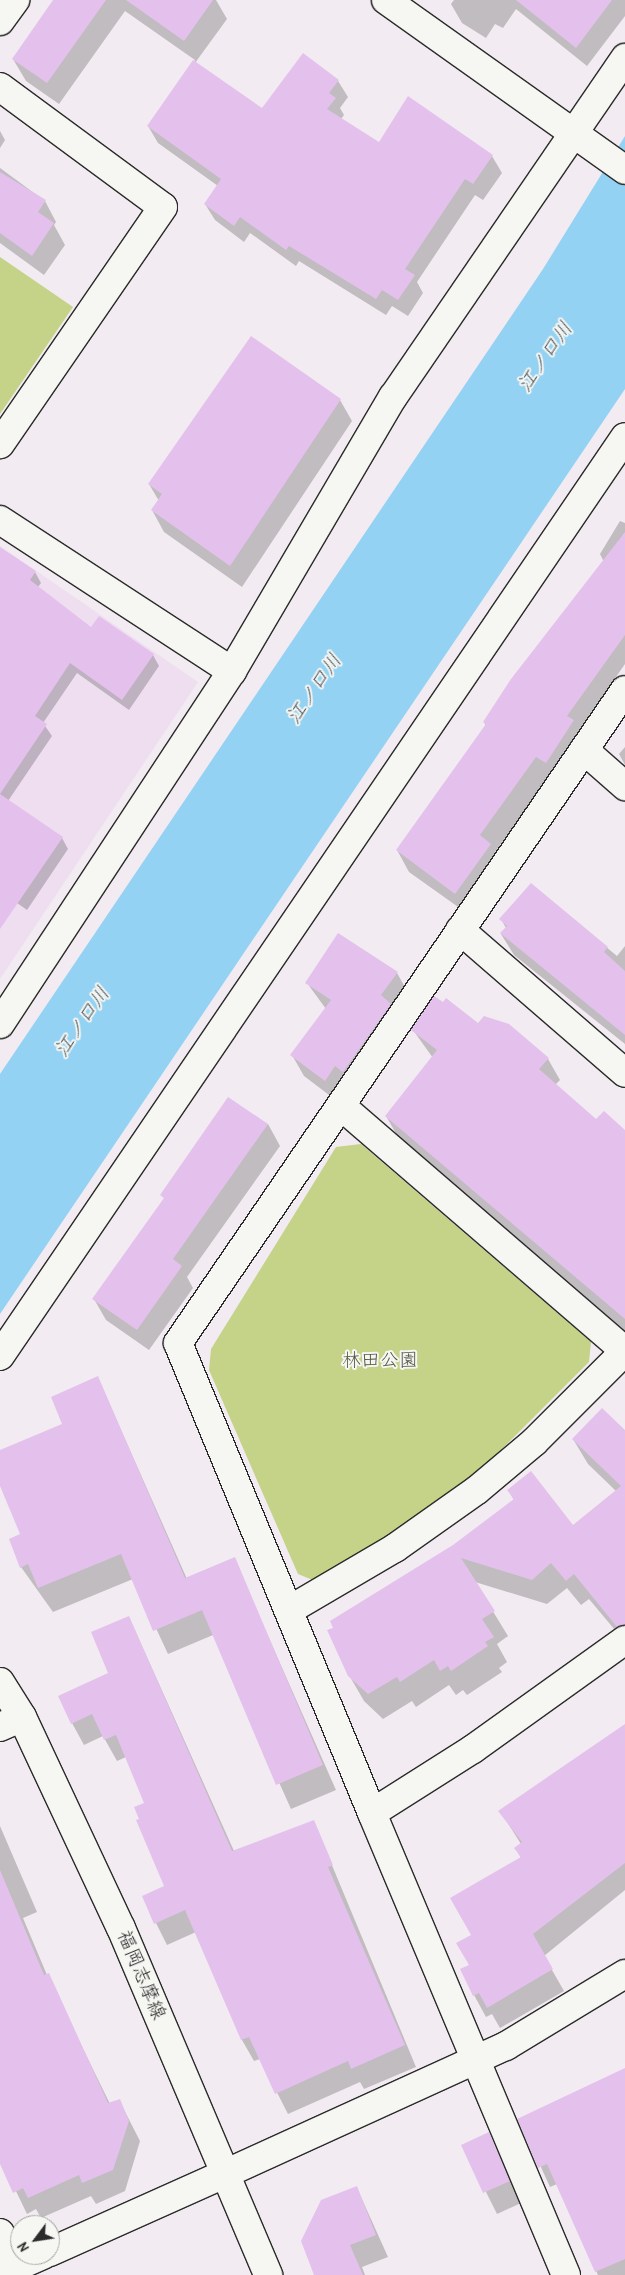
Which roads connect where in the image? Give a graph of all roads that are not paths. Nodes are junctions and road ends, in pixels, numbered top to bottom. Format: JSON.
{"nodes":[{"id":1,"x":15,"y":0,"type":"edge"},
{"id":2,"x":386,"y":0,"type":"edge"},
{"id":3,"x":0,"y":21,"type":"edge"},
{"id":4,"x":625,"y":58,"type":"edge"},
{"id":5,"x":0,"y":87,"type":"edge"},
{"id":6,"x":575,"y":132,"type":"junction"},
{"id":7,"x":625,"y":170,"type":"edge"},
{"id":8,"x":625,"y":437,"type":"edge"},
{"id":9,"x":0,"y":444,"type":"edge"},
{"id":10,"x":0,"y":520,"type":"edge"},
{"id":11,"x":232,"y":671,"type":"junction"},
{"id":12,"x":625,"y":690,"type":"edge"},
{"id":13,"x":584,"y":750,"type":"junction"},
{"id":14,"x":625,"y":786,"type":"edge"},
{"id":15,"x":460,"y":930,"type":"junction"},
{"id":16,"x":0,"y":1024,"type":"edge"},
{"id":17,"x":625,"y":1073,"type":"edge"},
{"id":18,"x":341,"y":1106,"type":"junction"},
{"id":19,"x":0,"y":1356,"type":"edge"},
{"id":20,"x":290,"y":1609,"type":"junction"},
{"id":21,"x":625,"y":1640,"type":"edge"},
{"id":22,"x":0,"y":1682,"type":"edge"},
{"id":23,"x":11,"y":1722,"type":"edge"},
{"id":24,"x":372,"y":1813,"type":"junction"},
{"id":25,"x":625,"y":1974,"type":"edge"},
{"id":26,"x":475,"y":2059,"type":"junction"},
{"id":27,"x":227,"y":2173,"type":"junction"},
{"id":28,"x":0,"y":2233,"type":"edge"},
{"id":29,"x":60,"y":2248,"type":"edge"},
{"id":30,"x":21,"y":2265,"type":"edge"},
{"id":31,"x":8,"y":2271,"type":"edge"},
{"id":32,"x":268,"y":2275,"type":"edge"},
{"id":33,"x":566,"y":2275,"type":"edge"}],
"edges":[{"from":1,"to":3,"type":"street"},
{"from":2,"to":6,"type":"street"},
{"from":4,"to":6,"type":"street"},
{"from":5,"to":9,"type":"street"},
{"from":6,"to":7,"type":"street"},
{"from":6,"to":11,"type":"street"},
{"from":8,"to":19,"type":"street"},
{"from":10,"to":11,"type":"street"},
{"from":11,"to":16,"type":"street"},
{"from":12,"to":13,"type":"street"},
{"from":13,"to":14,"type":"street"},
{"from":13,"to":15,"type":"street"},
{"from":15,"to":17,"type":"street"},
{"from":15,"to":18,"type":"street"},
{"from":18,"to":20,"type":"street"},
{"from":18,"to":20,"type":"street"},
{"from":20,"to":24,"type":"street"},
{"from":21,"to":24,"type":"street"},
{"from":22,"to":23,"type":"street","name":"福岡志摩線"},
{"from":23,"to":27,"type":"street","name":"福岡志摩線"},
{"from":24,"to":26,"type":"street"},
{"from":25,"to":26,"type":"street"},
{"from":26,"to":27,"type":"street"},
{"from":26,"to":33,"type":"street"},
{"from":27,"to":29,"type":"street"},
{"from":27,"to":32,"type":"street","name":"福岡志摩線"},
{"from":28,"to":31,"type":"street"},
{"from":30,"to":31,"type":"street"}]}
